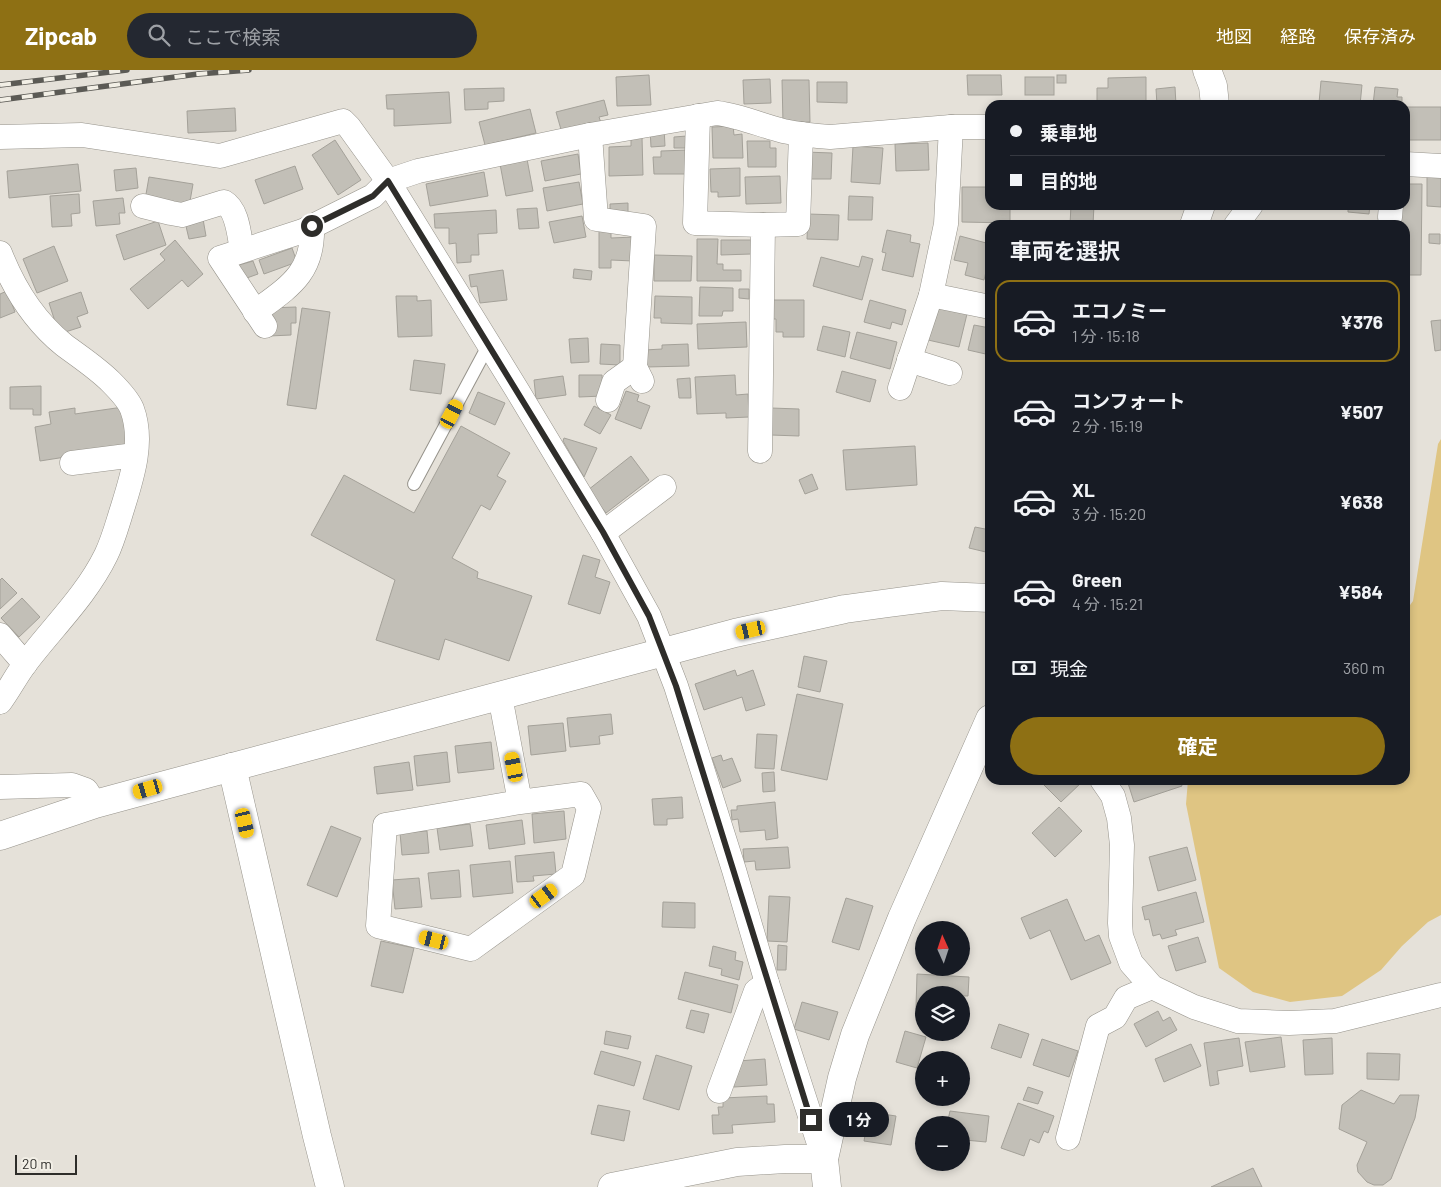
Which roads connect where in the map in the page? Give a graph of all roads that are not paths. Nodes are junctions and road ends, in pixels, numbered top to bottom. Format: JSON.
{"nodes":[{"id":1,"x":1208,"y":72,"type":"edge"},
{"id":2,"x":1214,"y":100,"type":"edge"},
{"id":3,"x":698,"y":116,"type":"junction"},
{"id":4,"x":950,"y":127,"type":"junction"},
{"id":5,"x":985,"y":127,"type":"edge"},
{"id":6,"x":801,"y":134,"type":"junction"},
{"id":7,"x":590,"y":135,"type":"junction"},
{"id":8,"x":0,"y":137,"type":"edge"},
{"id":9,"x":1410,"y":164,"type":"edge"},
{"id":10,"x":1441,"y":166,"type":"edge"},
{"id":11,"x":388,"y":181,"type":"junction"},
{"id":12,"x":143,"y":206,"type":"dead end"},
{"id":13,"x":763,"y":225,"type":"junction"},
{"id":14,"x":312,"y":226,"type":"junction"},
{"id":15,"x":242,"y":250,"type":"junction"},
{"id":16,"x":0,"y":253,"type":"edge"},
{"id":17,"x":931,"y":295,"type":"junction"},
{"id":18,"x":985,"y":306,"type":"edge"},
{"id":19,"x":489,"y":344,"type":"junction"},
{"id":20,"x":909,"y":360,"type":"junction"},
{"id":21,"x":950,"y":373,"type":"dead end"},
{"id":22,"x":900,"y":388,"type":"dead end"},
{"id":23,"x":608,"y":400,"type":"dead end"},
{"id":24,"x":760,"y":451,"type":"dead end"},
{"id":25,"x":135,"y":456,"type":"junction"},
{"id":26,"x":72,"y":463,"type":"dead end"},
{"id":27,"x":414,"y":484,"type":"dead end"},
{"id":28,"x":664,"y":487,"type":"dead end"},
{"id":29,"x":603,"y":532,"type":"junction"},
{"id":30,"x":985,"y":598,"type":"edge"},
{"id":31,"x":0,"y":635,"type":"edge"},
{"id":32,"x":664,"y":653,"type":"junction"},
{"id":33,"x":25,"y":664,"type":"junction"},
{"id":34,"x":500,"y":696,"type":"junction"},
{"id":35,"x":0,"y":702,"type":"edge"},
{"id":36,"x":985,"y":730,"type":"edge"},
{"id":37,"x":232,"y":767,"type":"junction"},
{"id":38,"x":1105,"y":785,"type":"edge"},
{"id":39,"x":0,"y":787,"type":"edge"},
{"id":40,"x":520,"y":802,"type":"junction"},
{"id":41,"x":95,"y":804,"type":"junction"},
{"id":42,"x":0,"y":836,"type":"edge"},
{"id":43,"x":767,"y":983,"type":"junction"},
{"id":44,"x":1152,"y":987,"type":"junction"},
{"id":45,"x":1441,"y":995,"type":"edge"},
{"id":46,"x":719,"y":1091,"type":"dead end"},
{"id":47,"x":1068,"y":1146,"type":"dead end"},
{"id":48,"x":824,"y":1159,"type":"junction"},
{"id":49,"x":330,"y":1187,"type":"edge"},
{"id":50,"x":612,"y":1187,"type":"edge"},
{"id":51,"x":827,"y":1187,"type":"edge"}],
"edges":[{"from":1,"to":2,"type":"street"},
{"from":3,"to":6,"type":"street"},
{"from":3,"to":7,"type":"street"},
{"from":3,"to":13,"type":"street"},
{"from":4,"to":5,"type":"street"},
{"from":4,"to":6,"type":"street"},
{"from":4,"to":17,"type":"street"},
{"from":6,"to":13,"type":"street"},
{"from":7,"to":11,"type":"street"},
{"from":7,"to":23,"type":"street"},
{"from":8,"to":11,"type":"street"},
{"from":9,"to":10,"type":"street"},
{"from":11,"to":14,"type":"street"},
{"from":11,"to":19,"type":"street"},
{"from":12,"to":15,"type":"street"},
{"from":13,"to":24,"type":"street"},
{"from":14,"to":15,"type":"street"},
{"from":14,"to":15,"type":"street"},
{"from":16,"to":25,"type":"street"},
{"from":17,"to":18,"type":"street"},
{"from":17,"to":20,"type":"street"},
{"from":19,"to":27,"type":"lane"},
{"from":19,"to":29,"type":"street"},
{"from":20,"to":21,"type":"street"},
{"from":20,"to":22,"type":"street"},
{"from":25,"to":26,"type":"street"},
{"from":25,"to":33,"type":"street"},
{"from":28,"to":29,"type":"street"},
{"from":29,"to":32,"type":"street"},
{"from":30,"to":32,"type":"street"},
{"from":31,"to":33,"type":"street"},
{"from":32,"to":34,"type":"street"},
{"from":32,"to":43,"type":"street"},
{"from":33,"to":35,"type":"street"},
{"from":34,"to":37,"type":"street"},
{"from":34,"to":40,"type":"street"},
{"from":36,"to":48,"type":"street"},
{"from":37,"to":41,"type":"street"},
{"from":37,"to":49,"type":"street"},
{"from":38,"to":44,"type":"street"},
{"from":39,"to":41,"type":"street"},
{"from":40,"to":40,"type":"street"},
{"from":41,"to":42,"type":"street"},
{"from":43,"to":46,"type":"street"},
{"from":43,"to":48,"type":"street"},
{"from":44,"to":45,"type":"street"},
{"from":44,"to":47,"type":"street"},
{"from":48,"to":50,"type":"street"},
{"from":48,"to":51,"type":"street"}]}
